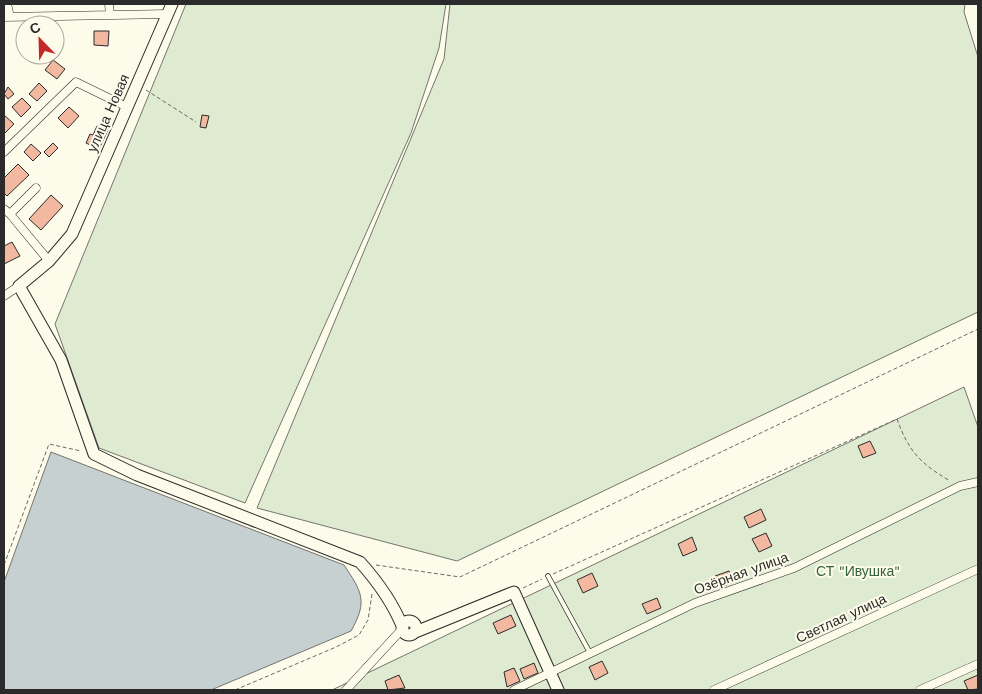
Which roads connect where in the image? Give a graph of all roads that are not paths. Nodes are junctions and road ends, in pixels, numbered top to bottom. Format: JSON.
{"nodes":[{"id":1,"x":7,"y":4,"type":"edge"},
{"id":2,"x":109,"y":4,"type":"edge"},
{"id":3,"x":170,"y":9,"type":"edge"},
{"id":4,"x":110,"y":15,"type":"junction"},
{"id":5,"x":7,"y":17,"type":"edge"},
{"id":6,"x":127,"y":107,"type":"junction"},
{"id":7,"x":4,"y":152,"type":"edge"},
{"id":8,"x":36,"y":188,"type":"dead end"},
{"id":9,"x":7,"y":211,"type":"edge"},
{"id":10,"x":49,"y":262,"type":"junction"},
{"id":11,"x":19,"y":286,"type":"junction"},
{"id":12,"x":4,"y":296,"type":"edge"},
{"id":13,"x":978,"y":482,"type":"edge"},
{"id":14,"x":978,"y":569,"type":"edge"},
{"id":15,"x":548,"y":576,"type":"road end"},
{"id":16,"x":411,"y":628,"type":"junction"},
{"id":17,"x":590,"y":654,"type":"junction"},
{"id":18,"x":978,"y":664,"type":"edge"},
{"id":19,"x":550,"y":672,"type":"junction"},
{"id":20,"x":346,"y":690,"type":"edge"},
{"id":21,"x":514,"y":690,"type":"edge"},
{"id":22,"x":558,"y":690,"type":"edge"},
{"id":23,"x":714,"y":690,"type":"edge"},
{"id":24,"x":920,"y":690,"type":"edge"}],
"edges":[{"from":1,"to":5,"type":"street"},
{"from":2,"to":4,"type":"street"},
{"from":3,"to":4,"type":"street"},
{"from":3,"to":6,"type":"street","name":"улица Новая"},
{"from":4,"to":5,"type":"street"},
{"from":6,"to":7,"type":"street"},
{"from":6,"to":10,"type":"street","name":"улица Новая"},
{"from":8,"to":9,"type":"street"},
{"from":9,"to":10,"type":"street"},
{"from":10,"to":11,"type":"street","name":"улица Новая"},
{"from":11,"to":12,"type":"street"},
{"from":11,"to":16,"type":"street"},
{"from":13,"to":17,"type":"street","name":"Озёрная улица"},
{"from":14,"to":23,"type":"street","name":"Светлая улица"},
{"from":15,"to":17,"type":"lane"},
{"from":16,"to":19,"type":"street"},
{"from":16,"to":20,"type":"street"},
{"from":17,"to":19,"type":"street","name":"Озёрная улица"},
{"from":18,"to":24,"type":"street"},
{"from":19,"to":21,"type":"street","name":"Озёрная улица"},
{"from":19,"to":22,"type":"street"}]}
